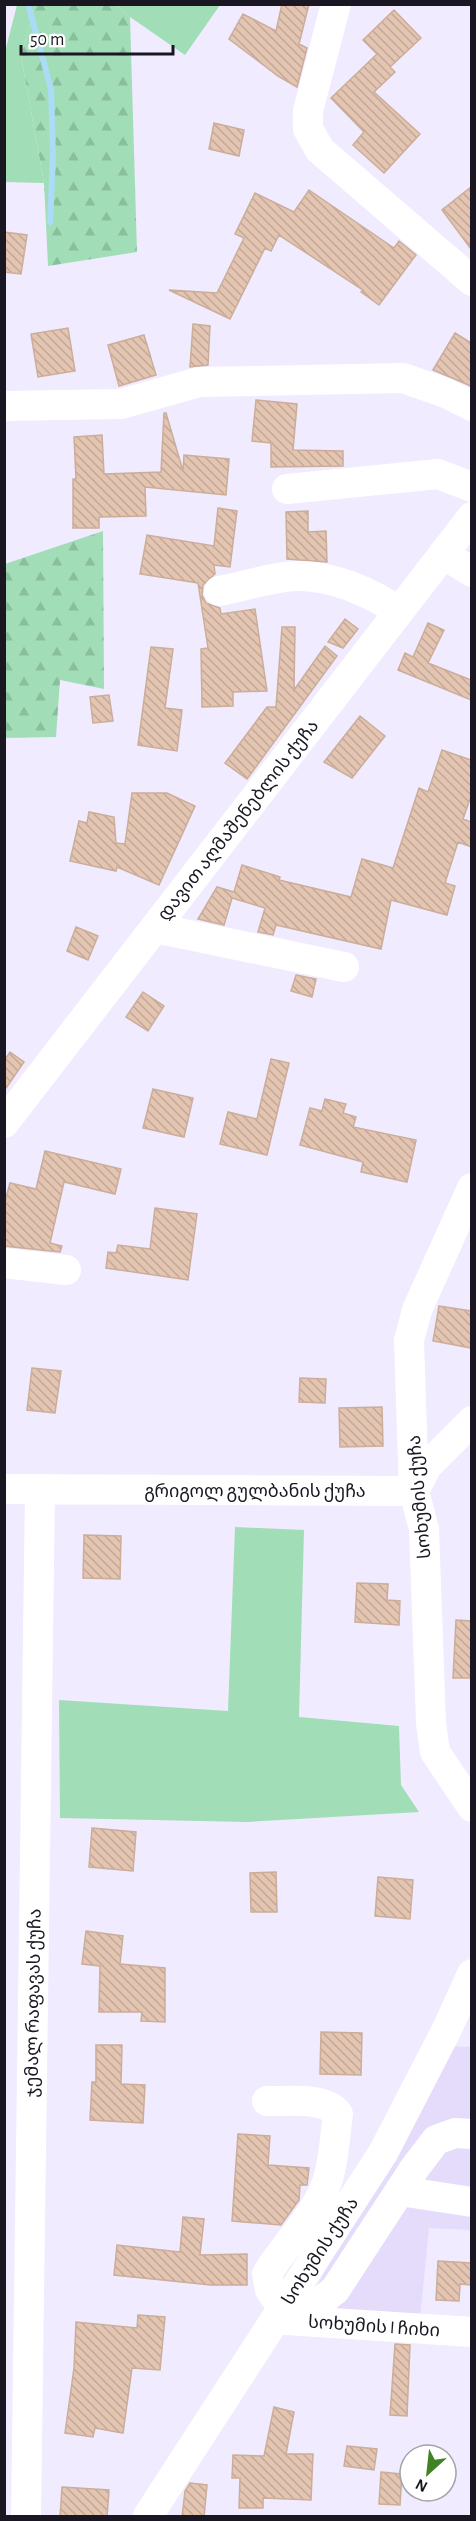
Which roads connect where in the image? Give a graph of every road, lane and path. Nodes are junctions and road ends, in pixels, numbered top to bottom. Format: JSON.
{"nodes":[{"id":1,"x":336,"y":4,"type":"edge"},
{"id":2,"x":471,"y":281,"type":"edge"},
{"id":3,"x":4,"y":406,"type":"edge"},
{"id":4,"x":471,"y":406,"type":"edge"},
{"id":5,"x":471,"y":487,"type":"edge"},
{"id":6,"x":287,"y":489,"type":"dead end"},
{"id":7,"x":471,"y":517,"type":"edge"},
{"id":8,"x":443,"y":554,"type":"junction"},
{"id":9,"x":471,"y":572,"type":"edge"},
{"id":10,"x":219,"y":591,"type":"dead end"},
{"id":11,"x":399,"y":611,"type":"junction"},
{"id":12,"x":155,"y":928,"type":"junction"},
{"id":13,"x":344,"y":967,"type":"dead end"},
{"id":14,"x":4,"y":1123,"type":"edge"},
{"id":15,"x":471,"y":1188,"type":"edge"},
{"id":16,"x":4,"y":1263,"type":"edge"},
{"id":17,"x":66,"y":1270,"type":"dead end"},
{"id":18,"x":471,"y":1421,"type":"edge"},
{"id":19,"x":4,"y":1489,"type":"edge"},
{"id":20,"x":39,"y":1490,"type":"junction"},
{"id":21,"x":414,"y":1491,"type":"junction"},
{"id":22,"x":471,"y":1807,"type":"edge"},
{"id":23,"x":471,"y":1974,"type":"edge"},
{"id":24,"x":267,"y":2101,"type":"dead end"},
{"id":25,"x":471,"y":2134,"type":"edge"},
{"id":26,"x":400,"y":2191,"type":"junction"},
{"id":27,"x":471,"y":2202,"type":"edge"},
{"id":28,"x":280,"y":2314,"type":"junction"},
{"id":29,"x":471,"y":2332,"type":"edge"},
{"id":30,"x":26,"y":2517,"type":"edge"},
{"id":31,"x":148,"y":2517,"type":"edge"}],
"edges":[{"from":1,"to":2,"type":"street"},
{"from":3,"to":4,"type":"street"},
{"from":5,"to":6,"type":"street"},
{"from":7,"to":8,"type":"street","name":"დავით აღმაშენებლის ქუჩა"},
{"from":8,"to":9,"type":"street"},
{"from":8,"to":11,"type":"street","name":"დავით აღმაშენებლის ქუჩა"},
{"from":10,"to":11,"type":"street"},
{"from":11,"to":12,"type":"street","name":"დავით აღმაშენებლის ქუჩა"},
{"from":12,"to":13,"type":"street"},
{"from":12,"to":14,"type":"street","name":"დავით აღმაშენებლის ქუჩა"},
{"from":15,"to":21,"type":"street","name":"სოხუმის ქუჩა"},
{"from":16,"to":17,"type":"street"},
{"from":18,"to":21,"type":"street"},
{"from":19,"to":20,"type":"street","name":"გრიგოლ გულბანის ქუჩა"},
{"from":20,"to":21,"type":"street","name":"გრიგოლ გულბანის ქუჩა"},
{"from":20,"to":30,"type":"street","name":"ჯემალ რაფავას ქუჩა"},
{"from":21,"to":22,"type":"street","name":"სოხუმის ქუჩა"},
{"from":23,"to":28,"type":"street","name":"სოხუმის ქუჩა"},
{"from":24,"to":28,"type":"street"},
{"from":25,"to":26,"type":"street"},
{"from":26,"to":27,"type":"street"},
{"from":26,"to":28,"type":"street"},
{"from":28,"to":29,"type":"street","name":"სოხუმის I ჩიხი"},
{"from":28,"to":31,"type":"street","name":"სოხუმის ქუჩა"}]}
